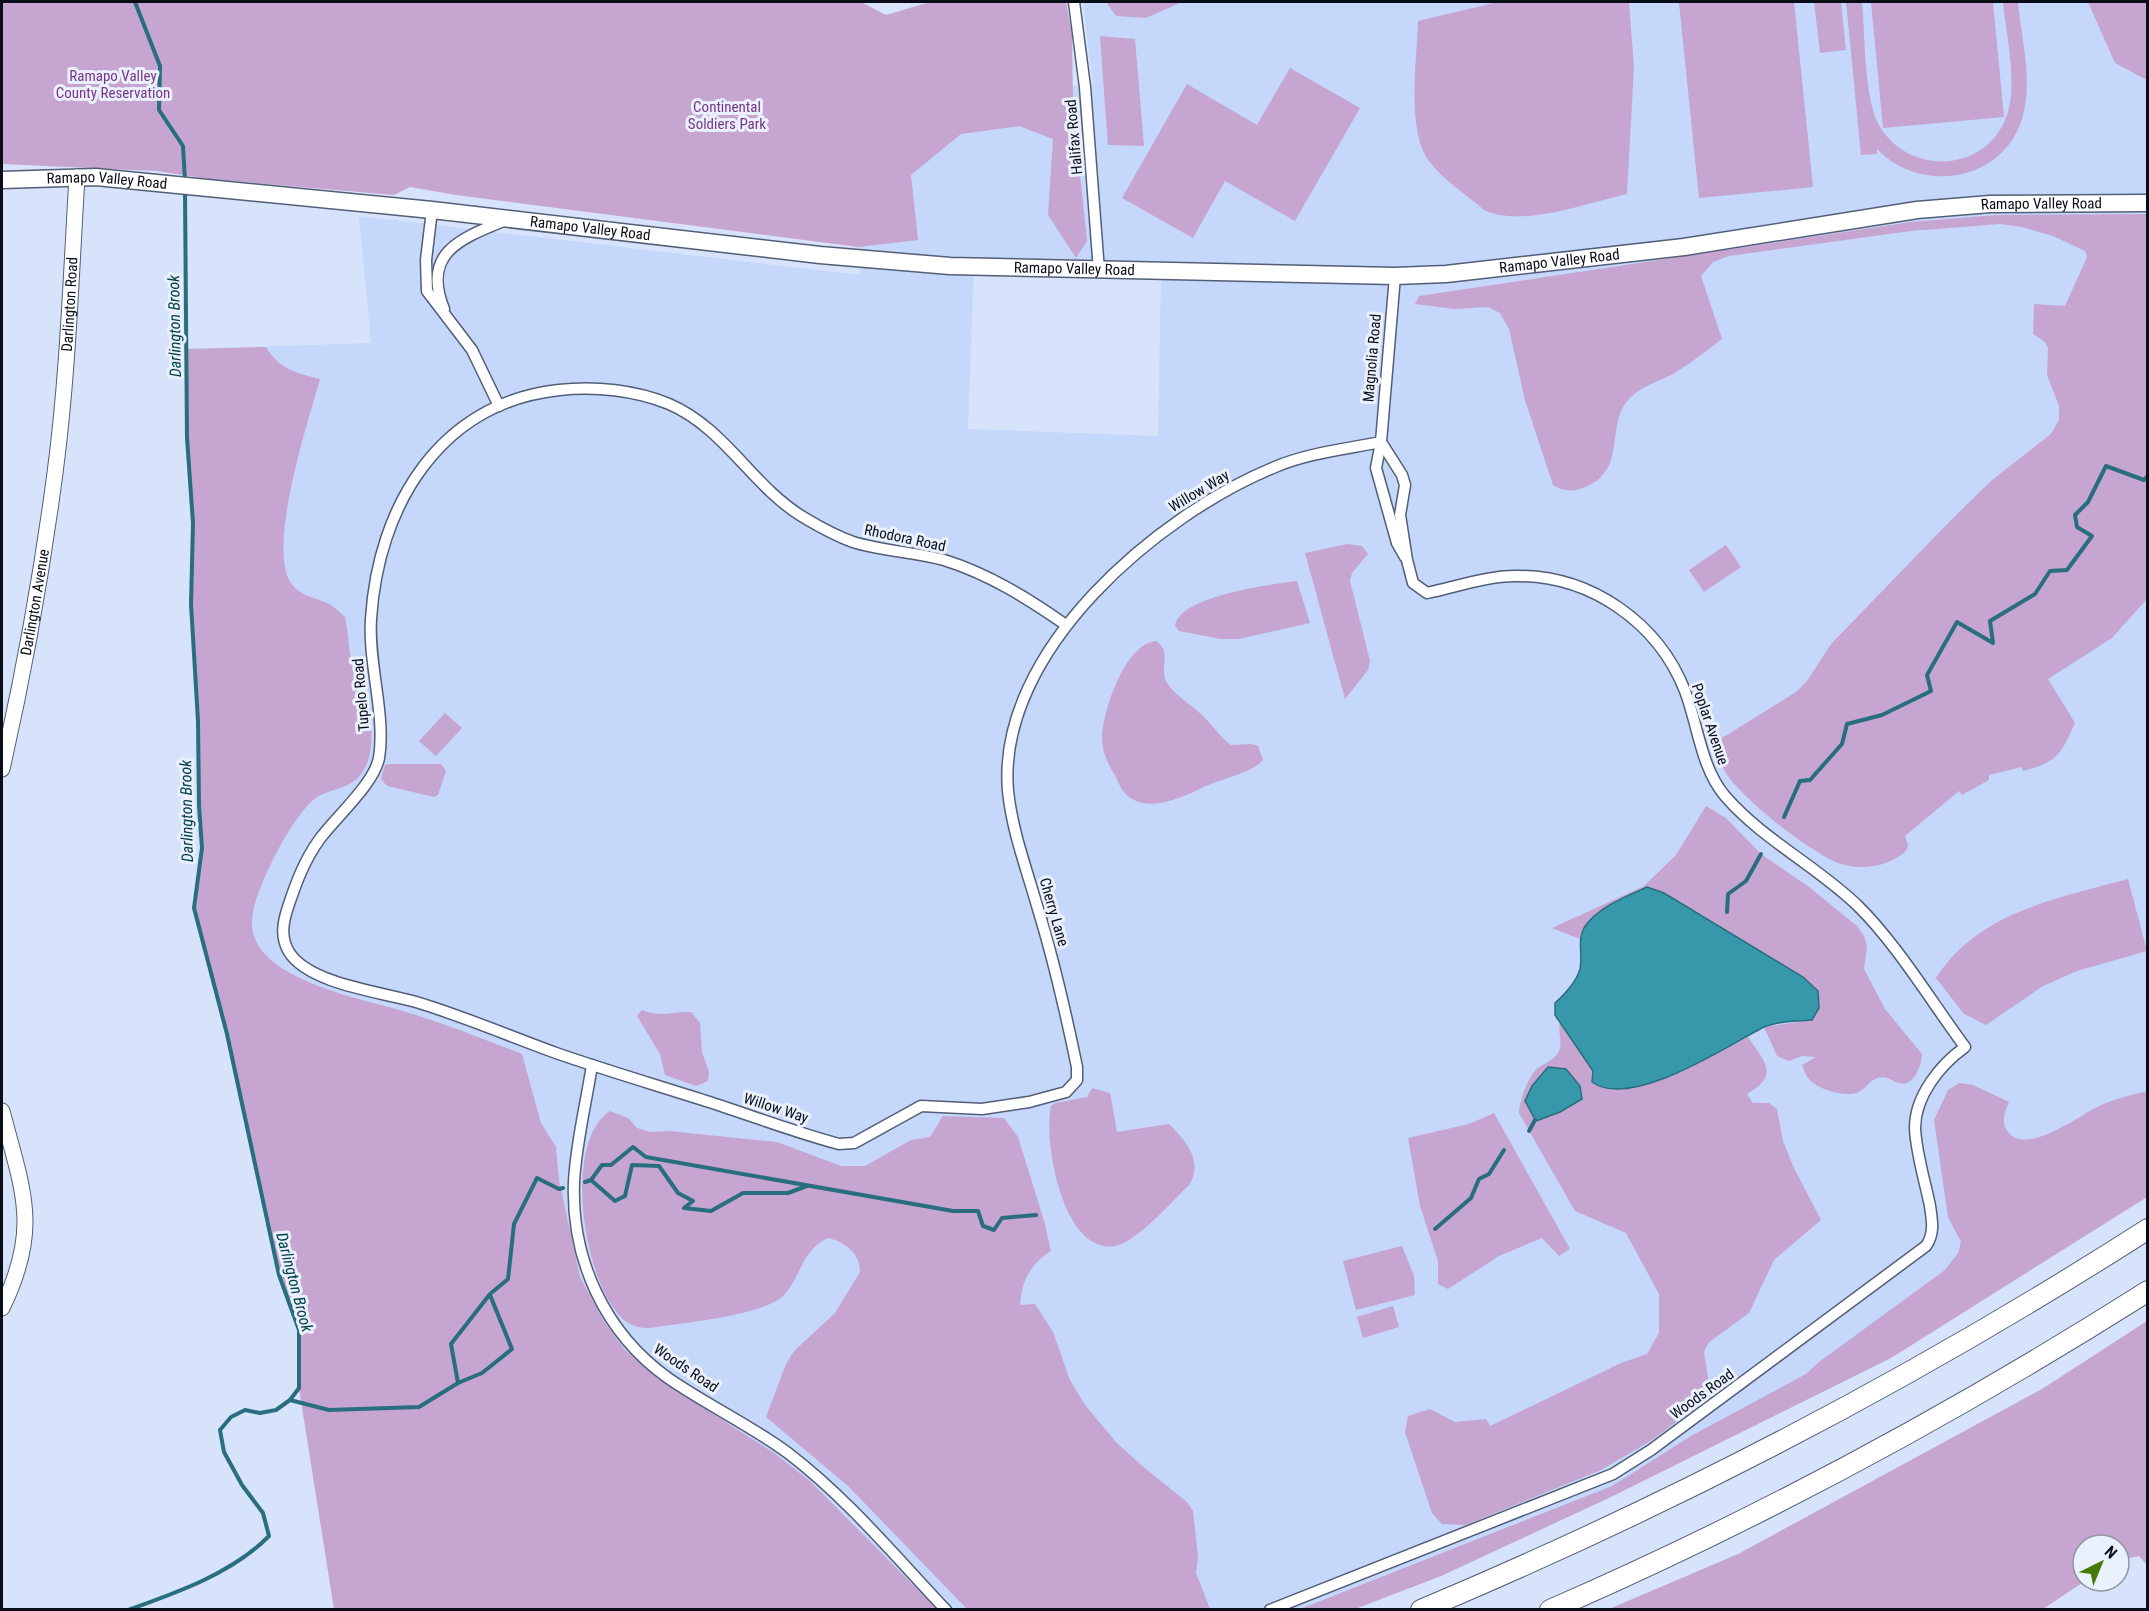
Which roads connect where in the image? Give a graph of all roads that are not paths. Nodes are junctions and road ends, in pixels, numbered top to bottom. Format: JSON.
{"nodes":[{"id":1,"x":1074,"y":2,"type":"edge"},
{"id":2,"x":77,"y":177,"type":"junction"},
{"id":3,"x":2,"y":180,"type":"edge"},
{"id":4,"x":2148,"y":203,"type":"edge"},
{"id":5,"x":432,"y":210,"type":"junction"},
{"id":6,"x":511,"y":219,"type":"junction"},
{"id":7,"x":1099,"y":271,"type":"junction"},
{"id":8,"x":1395,"y":276,"type":"junction"},
{"id":9,"x":447,"y":318,"type":"junction"},
{"id":10,"x":499,"y":406,"type":"junction"},
{"id":11,"x":59,"y":434,"type":"joint"},
{"id":12,"x":1381,"y":442,"type":"junction"},
{"id":13,"x":748,"y":467,"type":"joint"},
{"id":14,"x":1407,"y":560,"type":"junction"},
{"id":15,"x":1066,"y":625,"type":"junction"},
{"id":16,"x":2,"y":769,"type":"edge"},
{"id":17,"x":1965,"y":1047,"type":"joint"},
{"id":18,"x":592,"y":1065,"type":"junction"},
{"id":19,"x":945,"y":1107,"type":"joint"},
{"id":20,"x":2,"y":1111,"type":"edge"},
{"id":21,"x":2148,"y":1229,"type":"edge"},
{"id":22,"x":2148,"y":1291,"type":"edge"},
{"id":23,"x":2,"y":1308,"type":"edge"},
{"id":24,"x":946,"y":1610,"type":"edge"},
{"id":25,"x":1270,"y":1610,"type":"edge"},
{"id":26,"x":1421,"y":1610,"type":"edge"},
{"id":27,"x":1550,"y":1610,"type":"edge"}],
"edges":[{"from":1,"to":7,"type":"street","name":"Halifax Road"},
{"from":2,"to":3,"type":"main road","name":"Ramapo Valley Road"},
{"from":2,"to":5,"type":"main road","name":"Ramapo Valley Road"},
{"from":2,"to":11,"type":"main road","name":"Darlington Road"},
{"from":4,"to":8,"type":"main road","name":"Ramapo Valley Road"},
{"from":5,"to":6,"type":"main road","name":"Ramapo Valley Road"},
{"from":5,"to":9,"type":"street"},
{"from":6,"to":7,"type":"main road","name":"Ramapo Valley Road"},
{"from":6,"to":9,"type":"street"},
{"from":7,"to":8,"type":"main road","name":"Ramapo Valley Road"},
{"from":8,"to":12,"type":"street","name":"Magnolia Road"},
{"from":9,"to":10,"type":"street"},
{"from":10,"to":13,"type":"street","name":"Tupelo Road"},
{"from":10,"to":18,"type":"street","name":"Tupelo Road"},
{"from":11,"to":16,"type":"main road","name":"Darlington Avenue"},
{"from":12,"to":14,"type":"street","name":"Magnolia Road"},
{"from":12,"to":14,"type":"street"},
{"from":12,"to":15,"type":"street","name":"Willow Way"},
{"from":13,"to":15,"type":"street","name":"Rhodora Road"},
{"from":14,"to":17,"type":"street","name":"Poplar Avenue"},
{"from":15,"to":19,"type":"street","name":"Cherry Lane"},
{"from":17,"to":25,"type":"street","name":"Woods Road"},
{"from":18,"to":19,"type":"street","name":"Willow Way"},
{"from":18,"to":24,"type":"street","name":"Woods Road"},
{"from":20,"to":23,"type":"main road"},
{"from":21,"to":26,"type":"highway"},
{"from":22,"to":27,"type":"highway"}]}
